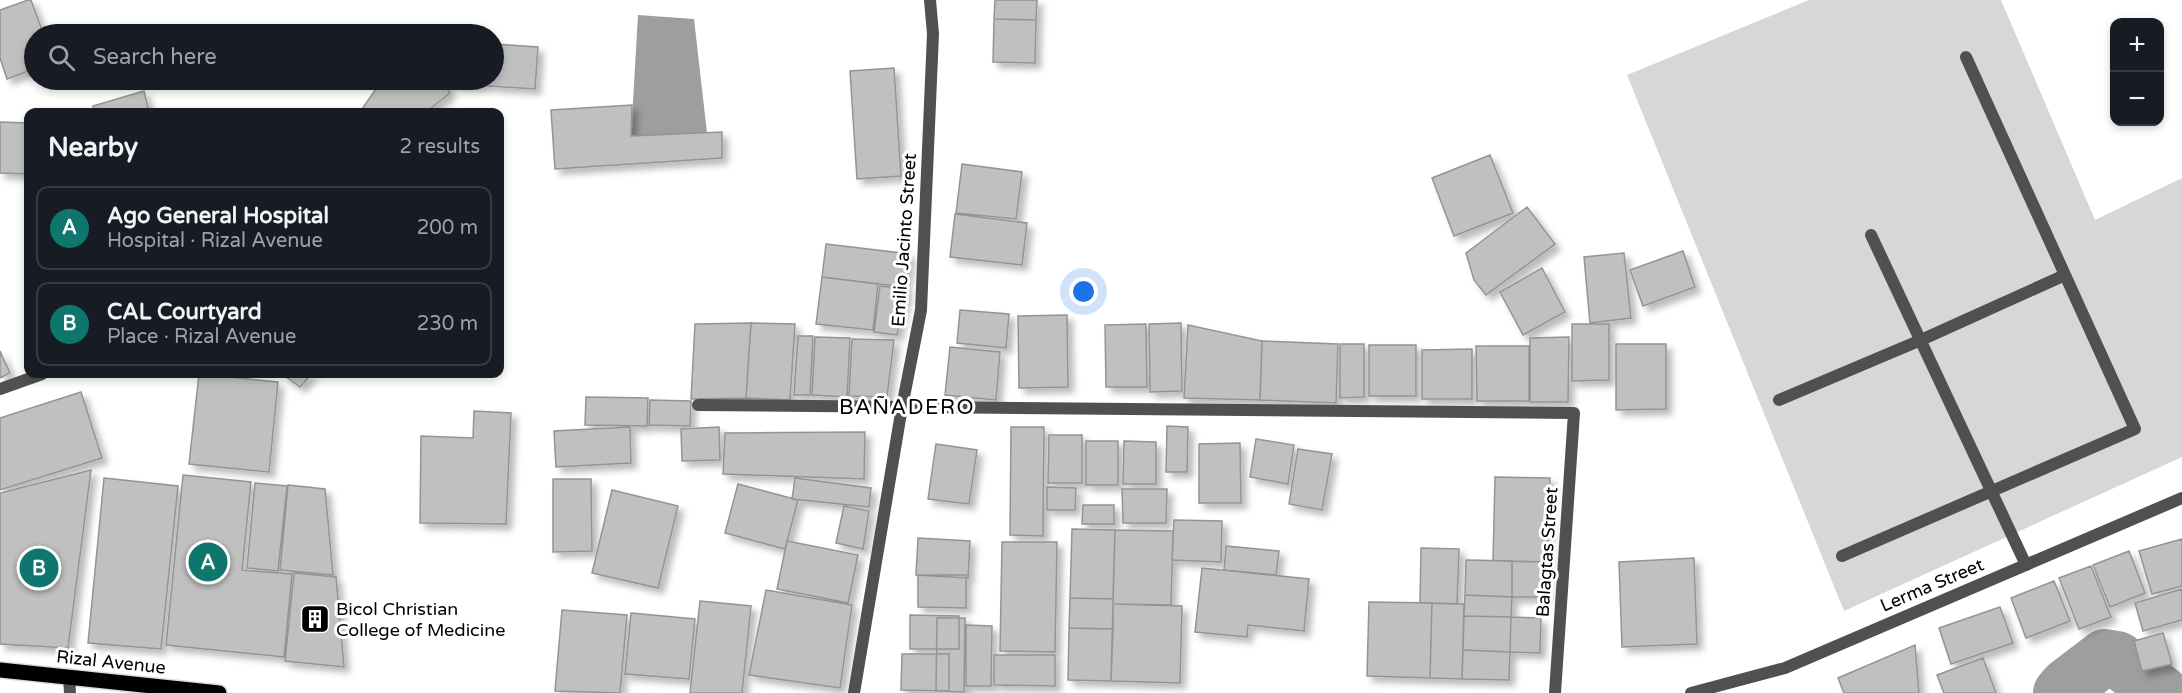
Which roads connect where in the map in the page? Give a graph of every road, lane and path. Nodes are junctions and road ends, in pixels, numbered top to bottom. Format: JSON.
{"nodes":[{"id":1,"x":930,"y":0,"type":"edge"},
{"id":2,"x":1966,"y":57,"type":"dead end"},
{"id":3,"x":1871,"y":235,"type":"dead end"},
{"id":4,"x":2065,"y":275,"type":"junction"},
{"id":5,"x":1921,"y":340,"type":"junction"},
{"id":6,"x":31,"y":378,"type":"edge"},
{"id":7,"x":0,"y":389,"type":"edge"},
{"id":8,"x":1779,"y":400,"type":"dead end"},
{"id":9,"x":698,"y":405,"type":"dead end"},
{"id":10,"x":902,"y":407,"type":"junction"},
{"id":11,"x":1992,"y":492,"type":"junction"},
{"id":12,"x":2182,"y":498,"type":"edge"},
{"id":13,"x":1842,"y":556,"type":"dead end"},
{"id":14,"x":2026,"y":565,"type":"junction"},
{"id":15,"x":0,"y":670,"type":"edge"},
{"id":16,"x":62,"y":676,"type":"junction"},
{"id":17,"x":70,"y":693,"type":"edge"},
{"id":18,"x":219,"y":693,"type":"edge"},
{"id":19,"x":854,"y":693,"type":"edge"},
{"id":20,"x":1555,"y":693,"type":"edge"},
{"id":21,"x":1691,"y":693,"type":"edge"}],
"edges":[{"from":1,"to":10,"type":"street","name":"Emilio Jacinto Street"},
{"from":2,"to":4,"type":"street"},
{"from":3,"to":5,"type":"street"},
{"from":4,"to":5,"type":"street"},
{"from":4,"to":11,"type":"street"},
{"from":5,"to":8,"type":"street"},
{"from":5,"to":11,"type":"street"},
{"from":6,"to":7,"type":"street"},
{"from":9,"to":10,"type":"street"},
{"from":10,"to":19,"type":"street","name":"Emilio Jacinto Street"},
{"from":10,"to":20,"type":"street","name":"Balagtas Street"},
{"from":11,"to":13,"type":"street"},
{"from":11,"to":14,"type":"street"},
{"from":12,"to":14,"type":"street","name":"Lerma Street"},
{"from":14,"to":21,"type":"street","name":"Lerma Street"},
{"from":15,"to":16,"type":"main road","name":"Rizal Avenue"},
{"from":16,"to":17,"type":"street"},
{"from":16,"to":18,"type":"main road","name":"Rizal Avenue"}]}
